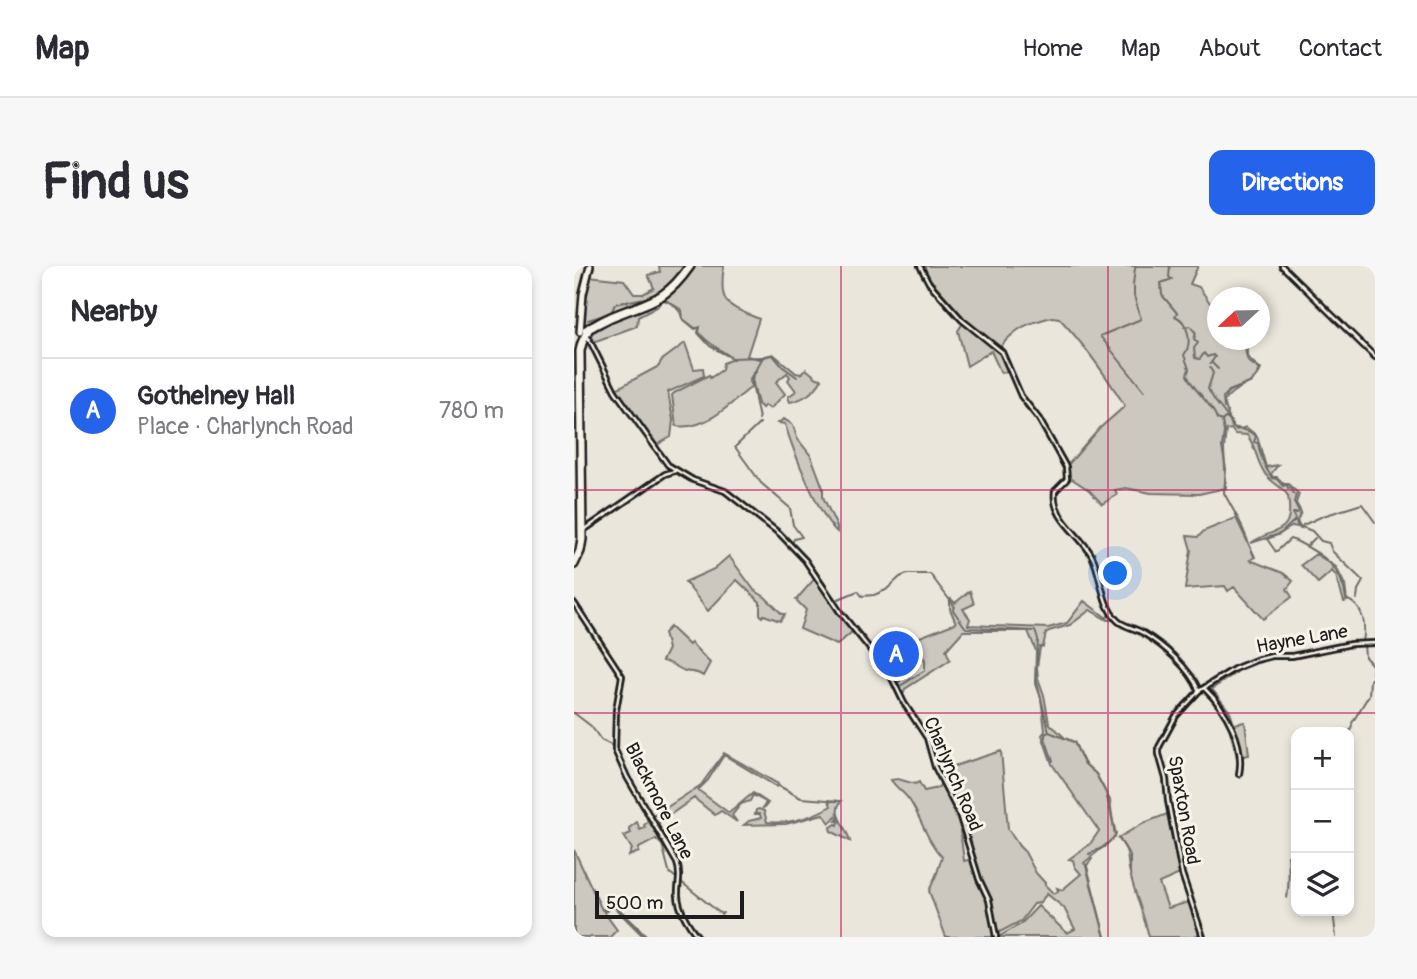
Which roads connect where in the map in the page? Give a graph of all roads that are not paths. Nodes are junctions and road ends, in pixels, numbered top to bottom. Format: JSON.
{"nodes":[{"id":1,"x":590,"y":266,"type":"edge"},
{"id":2,"x":690,"y":266,"type":"edge"},
{"id":3,"x":920,"y":266,"type":"edge"},
{"id":4,"x":1282,"y":266,"type":"edge"},
{"id":5,"x":574,"y":308,"type":"edge"},
{"id":6,"x":581,"y":313,"type":"junction"},
{"id":7,"x":584,"y":333,"type":"junction"},
{"id":8,"x":1375,"y":357,"type":"edge"},
{"id":9,"x":668,"y":465,"type":"junction"},
{"id":10,"x":675,"y":471,"type":"junction"},
{"id":11,"x":665,"y":474,"type":"junction"},
{"id":12,"x":582,"y":530,"type":"junction"},
{"id":13,"x":574,"y":564,"type":"edge"},
{"id":14,"x":574,"y":603,"type":"edge"},
{"id":15,"x":1375,"y":643,"type":"edge"},
{"id":16,"x":1205,"y":689,"type":"junction"},
{"id":17,"x":1199,"y":691,"type":"junction"},
{"id":18,"x":1239,"y":774,"type":"dead end"},
{"id":19,"x":698,"y":937,"type":"edge"},
{"id":20,"x":996,"y":937,"type":"edge"},
{"id":21,"x":1203,"y":937,"type":"edge"}],
"edges":[{"from":1,"to":6,"type":"main road"},
{"from":2,"to":7,"type":"main road"},
{"from":3,"to":17,"type":"street"},
{"from":4,"to":8,"type":"street"},
{"from":5,"to":6,"type":"street"},
{"from":6,"to":7,"type":"main road"},
{"from":7,"to":9,"type":"street","name":"Charlynch Road"},
{"from":7,"to":12,"type":"main road"},
{"from":9,"to":10,"type":"street","name":"Charlynch Road"},
{"from":9,"to":11,"type":"street"},
{"from":10,"to":11,"type":"street"},
{"from":10,"to":20,"type":"street","name":"Charlynch Road"},
{"from":11,"to":12,"type":"street"},
{"from":12,"to":13,"type":"main road"},
{"from":14,"to":19,"type":"street","name":"Blackmore Lane"},
{"from":15,"to":16,"type":"street","name":"Hayne Lane"},
{"from":16,"to":17,"type":"street","name":"Hayne Lane"},
{"from":16,"to":18,"type":"street"},
{"from":17,"to":21,"type":"street","name":"Spaxton Road"}]}
